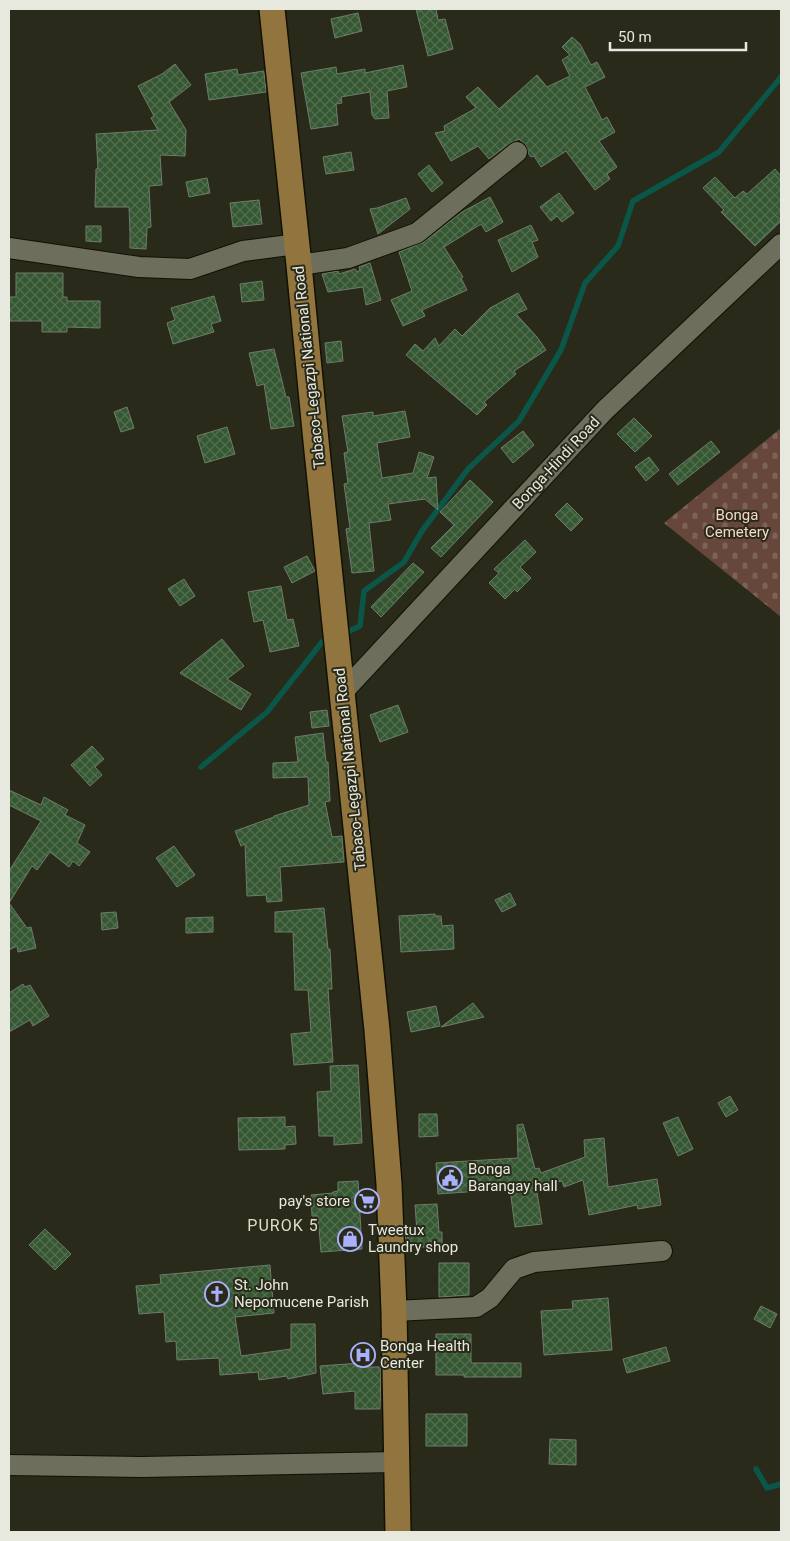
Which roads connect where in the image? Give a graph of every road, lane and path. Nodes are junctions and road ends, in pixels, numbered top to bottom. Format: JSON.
{"nodes":[{"id":1,"x":272,"y":9,"type":"edge"},
{"id":2,"x":517,"y":152,"type":"dead end"},
{"id":3,"x":781,"y":244,"type":"edge"},
{"id":4,"x":9,"y":248,"type":"edge"},
{"id":5,"x":298,"y":255,"type":"junction"},
{"id":6,"x":342,"y":693,"type":"junction"},
{"id":7,"x":662,"y":1251,"type":"dead end"},
{"id":8,"x":394,"y":1311,"type":"junction"},
{"id":9,"x":396,"y":1462,"type":"junction"},
{"id":10,"x":9,"y":1465,"type":"edge"},
{"id":11,"x":398,"y":1532,"type":"edge"}],
"edges":[{"from":1,"to":5,"type":"main road","name":"Tabaco-Legazpi National Road"},
{"from":2,"to":5,"type":"street"},
{"from":3,"to":6,"type":"street","name":"Bonga-Hindi Road"},
{"from":4,"to":5,"type":"street"},
{"from":5,"to":6,"type":"main road","name":"Tabaco-Legazpi National Road"},
{"from":6,"to":8,"type":"main road","name":"Tabaco-Legazpi National Road"},
{"from":7,"to":8,"type":"street"},
{"from":8,"to":9,"type":"main road","name":"Tabaco-Legazpi National Road"},
{"from":9,"to":10,"type":"street"},
{"from":9,"to":11,"type":"main road","name":"Tabaco-Legazpi National Road"}]}
